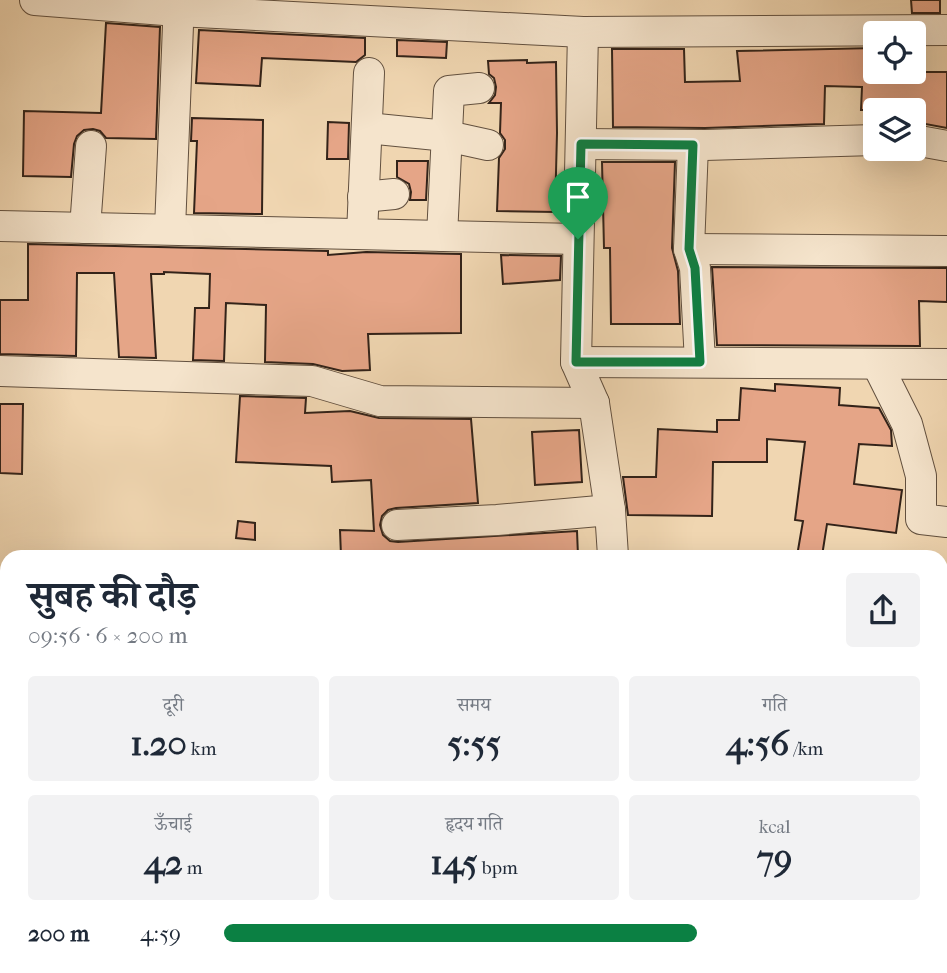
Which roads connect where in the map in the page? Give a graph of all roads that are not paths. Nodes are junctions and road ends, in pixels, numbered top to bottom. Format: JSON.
{"nodes":[{"id":1,"x":35,"y":0,"type":"edge"},
{"id":2,"x":178,"y":6,"type":"edge"},
{"id":3,"x":947,"y":30,"type":"edge"},
{"id":4,"x":583,"y":32,"type":"junction"},
{"id":5,"x":369,"y":73,"type":"dead end"},
{"id":6,"x":479,"y":88,"type":"dead end"},
{"id":7,"x":366,"y":128,"type":"junction"},
{"id":8,"x":447,"y":136,"type":"junction"},
{"id":9,"x":863,"y":139,"type":"edge"},
{"id":10,"x":926,"y":142,"type":"edge"},
{"id":11,"x":581,"y":144,"type":"junction"},
{"id":12,"x":488,"y":145,"type":"dead end"},
{"id":13,"x":693,"y":145,"type":"junction"},
{"id":14,"x":91,"y":146,"type":"dead end"},
{"id":15,"x":947,"y":146,"type":"edge"},
{"id":16,"x":394,"y":194,"type":"dead end"},
{"id":17,"x":363,"y":197,"type":"junction"},
{"id":18,"x":0,"y":226,"type":"edge"},
{"id":19,"x":85,"y":228,"type":"junction"},
{"id":20,"x":170,"y":229,"type":"junction"},
{"id":21,"x":362,"y":234,"type":"junction"},
{"id":22,"x":442,"y":236,"type":"junction"},
{"id":23,"x":578,"y":239,"type":"junction"},
{"id":24,"x":689,"y":249,"type":"junction"},
{"id":25,"x":947,"y":251,"type":"edge"},
{"id":26,"x":576,"y":362,"type":"junction"},
{"id":27,"x":700,"y":362,"type":"junction"},
{"id":28,"x":877,"y":364,"type":"junction"},
{"id":29,"x":947,"y":365,"type":"edge"},
{"id":30,"x":0,"y":371,"type":"edge"},
{"id":31,"x":594,"y":403,"type":"junction"},
{"id":32,"x":610,"y":510,"type":"junction"},
{"id":33,"x":947,"y":522,"type":"edge"},
{"id":34,"x":397,"y":524,"type":"dead end"},
{"id":35,"x":613,"y":550,"type":"edge"}],
"edges":[{"from":1,"to":2,"type":"street"},
{"from":2,"to":4,"type":"street"},
{"from":2,"to":20,"type":"street"},
{"from":3,"to":4,"type":"street"},
{"from":4,"to":11,"type":"street"},
{"from":5,"to":7,"type":"street"},
{"from":6,"to":8,"type":"street"},
{"from":7,"to":8,"type":"street"},
{"from":7,"to":17,"type":"street"},
{"from":8,"to":12,"type":"street"},
{"from":8,"to":22,"type":"street"},
{"from":9,"to":13,"type":"street"},
{"from":10,"to":15,"type":"street"},
{"from":11,"to":13,"type":"street"},
{"from":11,"to":23,"type":"street"},
{"from":13,"to":24,"type":"street"},
{"from":14,"to":19,"type":"street"},
{"from":16,"to":17,"type":"street"},
{"from":17,"to":21,"type":"street"},
{"from":18,"to":19,"type":"street"},
{"from":19,"to":20,"type":"street"},
{"from":20,"to":21,"type":"street"},
{"from":21,"to":22,"type":"street"},
{"from":22,"to":23,"type":"street"},
{"from":23,"to":26,"type":"street"},
{"from":24,"to":25,"type":"street"},
{"from":24,"to":27,"type":"street"},
{"from":26,"to":27,"type":"street"},
{"from":26,"to":31,"type":"street"},
{"from":27,"to":28,"type":"street"},
{"from":28,"to":29,"type":"street"},
{"from":28,"to":33,"type":"street"},
{"from":30,"to":31,"type":"street"},
{"from":31,"to":32,"type":"street"},
{"from":32,"to":34,"type":"street"},
{"from":32,"to":35,"type":"street"}]}
